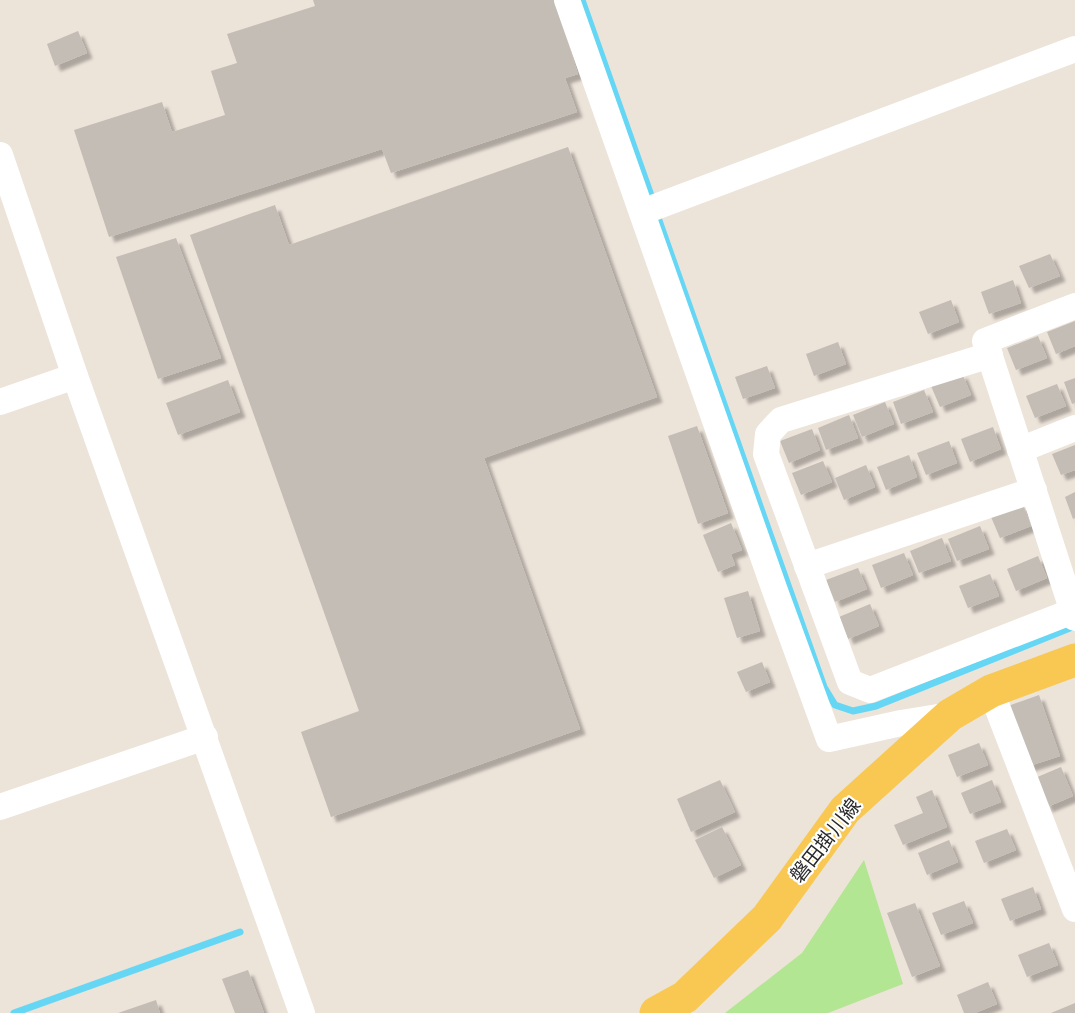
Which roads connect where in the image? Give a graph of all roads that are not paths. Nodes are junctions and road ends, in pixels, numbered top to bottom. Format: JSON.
{"nodes":[{"id":1,"x":567,"y":0,"type":"edge"},
{"id":2,"x":1075,"y":49,"type":"edge"},
{"id":3,"x":0,"y":155,"type":"edge"},
{"id":4,"x":642,"y":212,"type":"junction"},
{"id":5,"x":1075,"y":306,"type":"edge"},
{"id":6,"x":990,"y":355,"type":"junction"},
{"id":7,"x":75,"y":376,"type":"junction"},
{"id":8,"x":0,"y":402,"type":"edge"},
{"id":9,"x":1075,"y":428,"type":"edge"},
{"id":10,"x":1020,"y":450,"type":"junction"},
{"id":11,"x":1034,"y":490,"type":"junction"},
{"id":12,"x":1066,"y":556,"type":"edge"},
{"id":13,"x":807,"y":566,"type":"junction"},
{"id":14,"x":1074,"y":614,"type":"edge"},
{"id":15,"x":1075,"y":660,"type":"edge"},
{"id":16,"x":991,"y":691,"type":"junction"},
{"id":17,"x":950,"y":715,"type":"junction"},
{"id":18,"x":205,"y":737,"type":"junction"},
{"id":19,"x":0,"y":807,"type":"edge"},
{"id":20,"x":1074,"y":906,"type":"edge"},
{"id":21,"x":302,"y":1013,"type":"edge"},
{"id":22,"x":656,"y":1013,"type":"edge"}],
"edges":[{"from":1,"to":4,"type":"street"},
{"from":2,"to":4,"type":"street"},
{"from":3,"to":7,"type":"street"},
{"from":4,"to":17,"type":"street"},
{"from":5,"to":6,"type":"street"},
{"from":6,"to":10,"type":"street"},
{"from":6,"to":13,"type":"street"},
{"from":7,"to":8,"type":"street"},
{"from":7,"to":18,"type":"street"},
{"from":9,"to":10,"type":"street"},
{"from":10,"to":11,"type":"street"},
{"from":11,"to":12,"type":"street"},
{"from":11,"to":13,"type":"street"},
{"from":12,"to":14,"type":"street"},
{"from":13,"to":14,"type":"street"},
{"from":15,"to":16,"type":"main road","name":"磐田掛川線"},
{"from":16,"to":17,"type":"main road","name":"磐田掛川線"},
{"from":16,"to":20,"type":"street"},
{"from":17,"to":22,"type":"main road","name":"磐田掛川線"},
{"from":18,"to":19,"type":"street"},
{"from":18,"to":21,"type":"street"}]}
